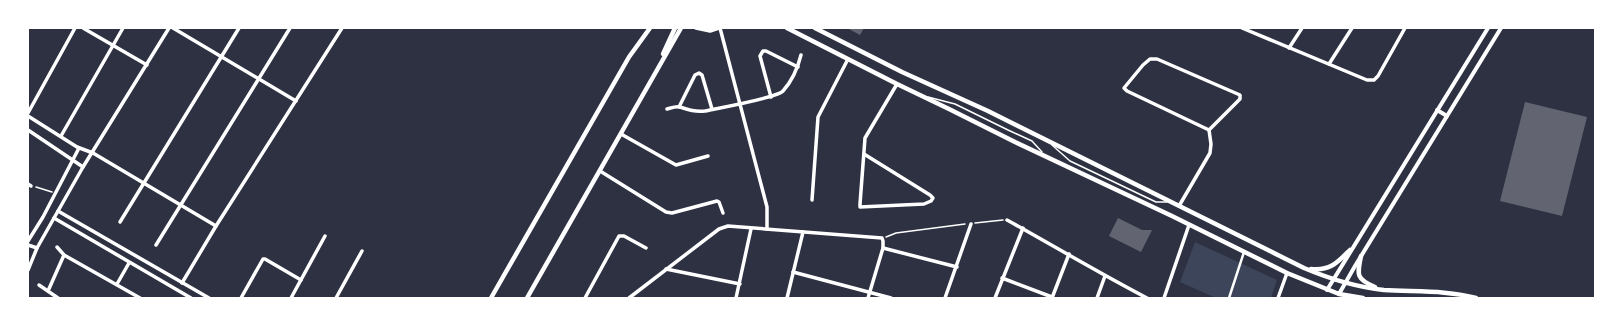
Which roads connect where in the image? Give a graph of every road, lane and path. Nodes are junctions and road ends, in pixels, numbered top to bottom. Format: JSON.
{"nodes":[{"id":1,"x":75,"y":28,"type":"edge"},
{"id":2,"x":83,"y":28,"type":"edge"},
{"id":3,"x":123,"y":28,"type":"edge"},
{"id":4,"x":169,"y":28,"type":"edge"},
{"id":5,"x":173,"y":28,"type":"edge"},
{"id":6,"x":239,"y":28,"type":"edge"},
{"id":7,"x":290,"y":28,"type":"edge"},
{"id":8,"x":342,"y":28,"type":"edge"},
{"id":9,"x":650,"y":28,"type":"edge"},
{"id":10,"x":675,"y":28,"type":"edge"},
{"id":11,"x":681,"y":28,"type":"edge"},
{"id":12,"x":696,"y":28,"type":"edge"},
{"id":13,"x":719,"y":28,"type":"edge"},
{"id":14,"x":787,"y":28,"type":"edge"},
{"id":15,"x":815,"y":28,"type":"edge"},
{"id":16,"x":1242,"y":28,"type":"edge"},
{"id":17,"x":1302,"y":28,"type":"edge"},
{"id":18,"x":1352,"y":28,"type":"edge"},
{"id":19,"x":1405,"y":28,"type":"edge"},
{"id":20,"x":1488,"y":28,"type":"edge"},
{"id":21,"x":1501,"y":28,"type":"edge"},
{"id":22,"x":113,"y":45,"type":"junction"},
{"id":23,"x":1289,"y":48,"type":"junction"},
{"id":24,"x":801,"y":55,"type":"dead end"},
{"id":25,"x":221,"y":57,"type":"junction"},
{"id":26,"x":848,"y":60,"type":"junction"},
{"id":27,"x":1330,"y":64,"type":"junction"},
{"id":28,"x":147,"y":65,"type":"junction"},
{"id":29,"x":798,"y":67,"type":"junction"},
{"id":30,"x":653,"y":77,"type":"junction"},
{"id":31,"x":259,"y":79,"type":"junction"},
{"id":32,"x":897,"y":84,"type":"junction"},
{"id":33,"x":915,"y":93,"type":"junction"},
{"id":34,"x":771,"y":97,"type":"junction"},
{"id":35,"x":296,"y":101,"type":"junction"},
{"id":36,"x":740,"y":103,"type":"junction"},
{"id":37,"x":679,"y":107,"type":"junction"},
{"id":38,"x":667,"y":109,"type":"dead end"},
{"id":39,"x":712,"y":109,"type":"junction"},
{"id":40,"x":1438,"y":110,"type":"junction"},
{"id":41,"x":28,"y":113,"type":"edge"},
{"id":42,"x":28,"y":116,"type":"edge"},
{"id":43,"x":1447,"y":116,"type":"junction"},
{"id":44,"x":28,"y":130,"type":"edge"},
{"id":45,"x":1209,"y":130,"type":"junction"},
{"id":46,"x":621,"y":134,"type":"junction"},
{"id":47,"x":61,"y":136,"type":"junction"},
{"id":48,"x":1047,"y":140,"type":"junction"},
{"id":49,"x":79,"y":148,"type":"junction"},
{"id":50,"x":93,"y":153,"type":"junction"},
{"id":51,"x":864,"y":154,"type":"junction"},
{"id":52,"x":708,"y":156,"type":"dead end"},
{"id":53,"x":1048,"y":158,"type":"junction"},
{"id":54,"x":72,"y":160,"type":"junction"},
{"id":55,"x":83,"y":167,"type":"junction"},
{"id":56,"x":600,"y":171,"type":"junction"},
{"id":57,"x":144,"y":183,"type":"junction"},
{"id":58,"x":30,"y":185,"type":"edge"},
{"id":59,"x":55,"y":193,"type":"junction"},
{"id":60,"x":812,"y":200,"type":"dead end"},
{"id":61,"x":1173,"y":203,"type":"junction"},
{"id":62,"x":181,"y":205,"type":"junction"},
{"id":63,"x":1179,"y":206,"type":"junction"},
{"id":64,"x":58,"y":211,"type":"junction"},
{"id":65,"x":723,"y":213,"type":"dead end"},
{"id":66,"x":54,"y":218,"type":"junction"},
{"id":67,"x":1007,"y":220,"type":"joint"},
{"id":68,"x":120,"y":222,"type":"dead end"},
{"id":69,"x":971,"y":224,"type":"junction"},
{"id":70,"x":1189,"y":225,"type":"junction"},
{"id":71,"x":216,"y":226,"type":"junction"},
{"id":72,"x":1023,"y":228,"type":"junction"},
{"id":73,"x":751,"y":229,"type":"junction"},
{"id":74,"x":767,"y":229,"type":"junction"},
{"id":75,"x":803,"y":232,"type":"junction"},
{"id":76,"x":325,"y":236,"type":"dead end"},
{"id":77,"x":882,"y":238,"type":"junction"},
{"id":78,"x":28,"y":241,"type":"edge"},
{"id":79,"x":112,"y":242,"type":"junction"},
{"id":80,"x":156,"y":244,"type":"dead end"},
{"id":81,"x":28,"y":245,"type":"edge"},
{"id":82,"x":58,"y":247,"type":"dead end"},
{"id":83,"x":37,"y":248,"type":"junction"},
{"id":84,"x":646,"y":248,"type":"dead end"},
{"id":85,"x":883,"y":248,"type":"junction"},
{"id":86,"x":108,"y":250,"type":"junction"},
{"id":87,"x":1350,"y":250,"type":"junction"},
{"id":88,"x":362,"y":251,"type":"dead end"},
{"id":89,"x":1244,"y":252,"type":"junction"},
{"id":90,"x":64,"y":254,"type":"junction"},
{"id":91,"x":1069,"y":254,"type":"junction"},
{"id":92,"x":1361,"y":256,"type":"junction"},
{"id":93,"x":130,"y":263,"type":"junction"},
{"id":94,"x":957,"y":267,"type":"junction"},
{"id":95,"x":1304,"y":268,"type":"junction"},
{"id":96,"x":666,"y":269,"type":"junction"},
{"id":97,"x":28,"y":270,"type":"edge"},
{"id":98,"x":793,"y":272,"type":"junction"},
{"id":99,"x":1287,"y":273,"type":"junction"},
{"id":100,"x":1105,"y":276,"type":"junction"},
{"id":101,"x":1002,"y":278,"type":"junction"},
{"id":102,"x":301,"y":280,"type":"junction"},
{"id":103,"x":1333,"y":280,"type":"junction"},
{"id":104,"x":182,"y":282,"type":"junction"},
{"id":105,"x":1345,"y":283,"type":"junction"},
{"id":106,"x":117,"y":284,"type":"junction"},
{"id":107,"x":740,"y":284,"type":"junction"},
{"id":108,"x":39,"y":285,"type":"dead end"},
{"id":109,"x":1327,"y":290,"type":"junction"},
{"id":110,"x":1382,"y":290,"type":"junction"},
{"id":111,"x":48,"y":291,"type":"junction"},
{"id":112,"x":870,"y":292,"type":"junction"},
{"id":113,"x":1339,"y":294,"type":"junction"},
{"id":114,"x":202,"y":296,"type":"edge"},
{"id":115,"x":58,"y":298,"type":"edge"},
{"id":116,"x":140,"y":298,"type":"edge"},
{"id":117,"x":191,"y":298,"type":"edge"},
{"id":118,"x":209,"y":298,"type":"edge"},
{"id":119,"x":241,"y":298,"type":"edge"},
{"id":120,"x":291,"y":298,"type":"edge"},
{"id":121,"x":336,"y":298,"type":"edge"},
{"id":122,"x":491,"y":298,"type":"edge"},
{"id":123,"x":527,"y":298,"type":"edge"},
{"id":124,"x":585,"y":298,"type":"edge"},
{"id":125,"x":629,"y":298,"type":"edge"},
{"id":126,"x":736,"y":298,"type":"edge"},
{"id":127,"x":786,"y":298,"type":"edge"},
{"id":128,"x":868,"y":298,"type":"edge"},
{"id":129,"x":891,"y":298,"type":"edge"},
{"id":130,"x":945,"y":298,"type":"edge"},
{"id":131,"x":995,"y":298,"type":"edge"},
{"id":132,"x":1052,"y":298,"type":"edge"},
{"id":133,"x":1097,"y":298,"type":"edge"},
{"id":134,"x":1147,"y":298,"type":"edge"},
{"id":135,"x":1164,"y":298,"type":"edge"},
{"id":136,"x":1229,"y":298,"type":"edge"},
{"id":137,"x":1278,"y":298,"type":"edge"},
{"id":138,"x":1363,"y":298,"type":"edge"},
{"id":139,"x":1476,"y":298,"type":"edge"}],
"edges":[{"from":1,"to":41,"type":"street"},
{"from":2,"to":22,"type":"street"},
{"from":3,"to":22,"type":"street"},
{"from":4,"to":28,"type":"street"},
{"from":5,"to":25,"type":"street"},
{"from":6,"to":25,"type":"street"},
{"from":7,"to":31,"type":"street"},
{"from":8,"to":35,"type":"street"},
{"from":9,"to":122,"type":"main road"},
{"from":10,"to":30,"type":"main road"},
{"from":11,"to":30,"type":"main road"},
{"from":12,"to":13,"type":"street"},
{"from":13,"to":36,"type":"street"},
{"from":14,"to":26,"type":"main road"},
{"from":15,"to":48,"type":"main road"},
{"from":16,"to":23,"type":"street"},
{"from":17,"to":23,"type":"street"},
{"from":18,"to":27,"type":"street"},
{"from":19,"to":27,"type":"street"},
{"from":20,"to":40,"type":"street"},
{"from":21,"to":43,"type":"street"},
{"from":22,"to":28,"type":"street"},
{"from":22,"to":47,"type":"street"},
{"from":23,"to":27,"type":"street"},
{"from":24,"to":29,"type":"street"},
{"from":25,"to":31,"type":"street"},
{"from":25,"to":57,"type":"street"},
{"from":26,"to":32,"type":"main road"},
{"from":26,"to":60,"type":"street"},
{"from":28,"to":50,"type":"street"},
{"from":29,"to":34,"type":"street"},
{"from":29,"to":34,"type":"street"},
{"from":30,"to":46,"type":"main road"},
{"from":31,"to":35,"type":"street"},
{"from":31,"to":62,"type":"street"},
{"from":32,"to":33,"type":"main road"},
{"from":32,"to":51,"type":"street"},
{"from":33,"to":53,"type":"main road"},
{"from":33,"to":53,"type":"lane"},
{"from":34,"to":36,"type":"street"},
{"from":35,"to":71,"type":"street"},
{"from":36,"to":39,"type":"street"},
{"from":36,"to":74,"type":"street"},
{"from":37,"to":38,"type":"street"},
{"from":37,"to":39,"type":"street"},
{"from":37,"to":39,"type":"street"},
{"from":40,"to":43,"type":"street"},
{"from":40,"to":87,"type":"street"},
{"from":42,"to":47,"type":"street"},
{"from":43,"to":92,"type":"street"},
{"from":44,"to":54,"type":"street"},
{"from":45,"to":45,"type":"street"},
{"from":45,"to":63,"type":"street"},
{"from":46,"to":52,"type":"street"},
{"from":46,"to":56,"type":"main road"},
{"from":47,"to":49,"type":"street"},
{"from":48,"to":61,"type":"main road"},
{"from":48,"to":61,"type":"lane"},
{"from":49,"to":50,"type":"street"},
{"from":49,"to":54,"type":"street"},
{"from":50,"to":55,"type":"street"},
{"from":50,"to":57,"type":"street"},
{"from":51,"to":51,"type":"street"},
{"from":53,"to":70,"type":"main road"},
{"from":54,"to":55,"type":"street"},
{"from":54,"to":59,"type":"street"},
{"from":55,"to":64,"type":"street"},
{"from":56,"to":65,"type":"street"},
{"from":56,"to":123,"type":"main road"},
{"from":57,"to":62,"type":"street"},
{"from":57,"to":68,"type":"street"},
{"from":58,"to":59,"type":"path"},
{"from":59,"to":78,"type":"street"},
{"from":61,"to":63,"type":"main road"},
{"from":62,"to":71,"type":"street"},
{"from":62,"to":80,"type":"street"},
{"from":63,"to":95,"type":"main road"},
{"from":64,"to":66,"type":"street"},
{"from":64,"to":79,"type":"street"},
{"from":66,"to":83,"type":"street"},
{"from":66,"to":86,"type":"street"},
{"from":67,"to":69,"type":"path"},
{"from":67,"to":72,"type":"street"},
{"from":69,"to":77,"type":"path"},
{"from":69,"to":94,"type":"street"},
{"from":70,"to":89,"type":"main road"},
{"from":70,"to":135,"type":"street"},
{"from":71,"to":104,"type":"street"},
{"from":72,"to":91,"type":"street"},
{"from":72,"to":101,"type":"street"},
{"from":73,"to":74,"type":"street"},
{"from":73,"to":96,"type":"street"},
{"from":73,"to":107,"type":"street"},
{"from":74,"to":75,"type":"street"},
{"from":75,"to":77,"type":"street"},
{"from":75,"to":98,"type":"street"},
{"from":76,"to":102,"type":"street"},
{"from":77,"to":85,"type":"street"},
{"from":79,"to":86,"type":"street"},
{"from":79,"to":104,"type":"street"},
{"from":81,"to":83,"type":"street"},
{"from":82,"to":90,"type":"street"},
{"from":83,"to":97,"type":"street"},
{"from":84,"to":124,"type":"street"},
{"from":85,"to":94,"type":"street"},
{"from":85,"to":112,"type":"street"},
{"from":86,"to":93,"type":"street"},
{"from":87,"to":95,"type":"main road"},
{"from":87,"to":103,"type":"street"},
{"from":88,"to":121,"type":"street"},
{"from":89,"to":99,"type":"main road"},
{"from":89,"to":136,"type":"street"},
{"from":90,"to":106,"type":"street"},
{"from":90,"to":111,"type":"street"},
{"from":91,"to":100,"type":"street"},
{"from":91,"to":132,"type":"street"},
{"from":92,"to":105,"type":"street"},
{"from":92,"to":110,"type":"main road"},
{"from":93,"to":106,"type":"street"},
{"from":93,"to":117,"type":"street"},
{"from":94,"to":130,"type":"street"},
{"from":95,"to":103,"type":"main road"},
{"from":96,"to":107,"type":"street"},
{"from":96,"to":125,"type":"street"},
{"from":98,"to":112,"type":"street"},
{"from":98,"to":127,"type":"street"},
{"from":99,"to":109,"type":"main road"},
{"from":99,"to":137,"type":"street"},
{"from":100,"to":133,"type":"street"},
{"from":100,"to":134,"type":"street"},
{"from":101,"to":131,"type":"street"},
{"from":101,"to":132,"type":"street"},
{"from":102,"to":119,"type":"street"},
{"from":102,"to":120,"type":"street"},
{"from":103,"to":105,"type":"main road"},
{"from":103,"to":109,"type":"street"},
{"from":104,"to":114,"type":"street"},
{"from":105,"to":110,"type":"main road"},
{"from":105,"to":113,"type":"street"},
{"from":106,"to":116,"type":"street"},
{"from":107,"to":126,"type":"street"},
{"from":108,"to":111,"type":"street"},
{"from":109,"to":113,"type":"main road"},
{"from":110,"to":139,"type":"main road"},
{"from":111,"to":115,"type":"street"},
{"from":112,"to":128,"type":"street"},
{"from":112,"to":129,"type":"street"},
{"from":113,"to":138,"type":"main road"},
{"from":114,"to":118,"type":"street"}]}
